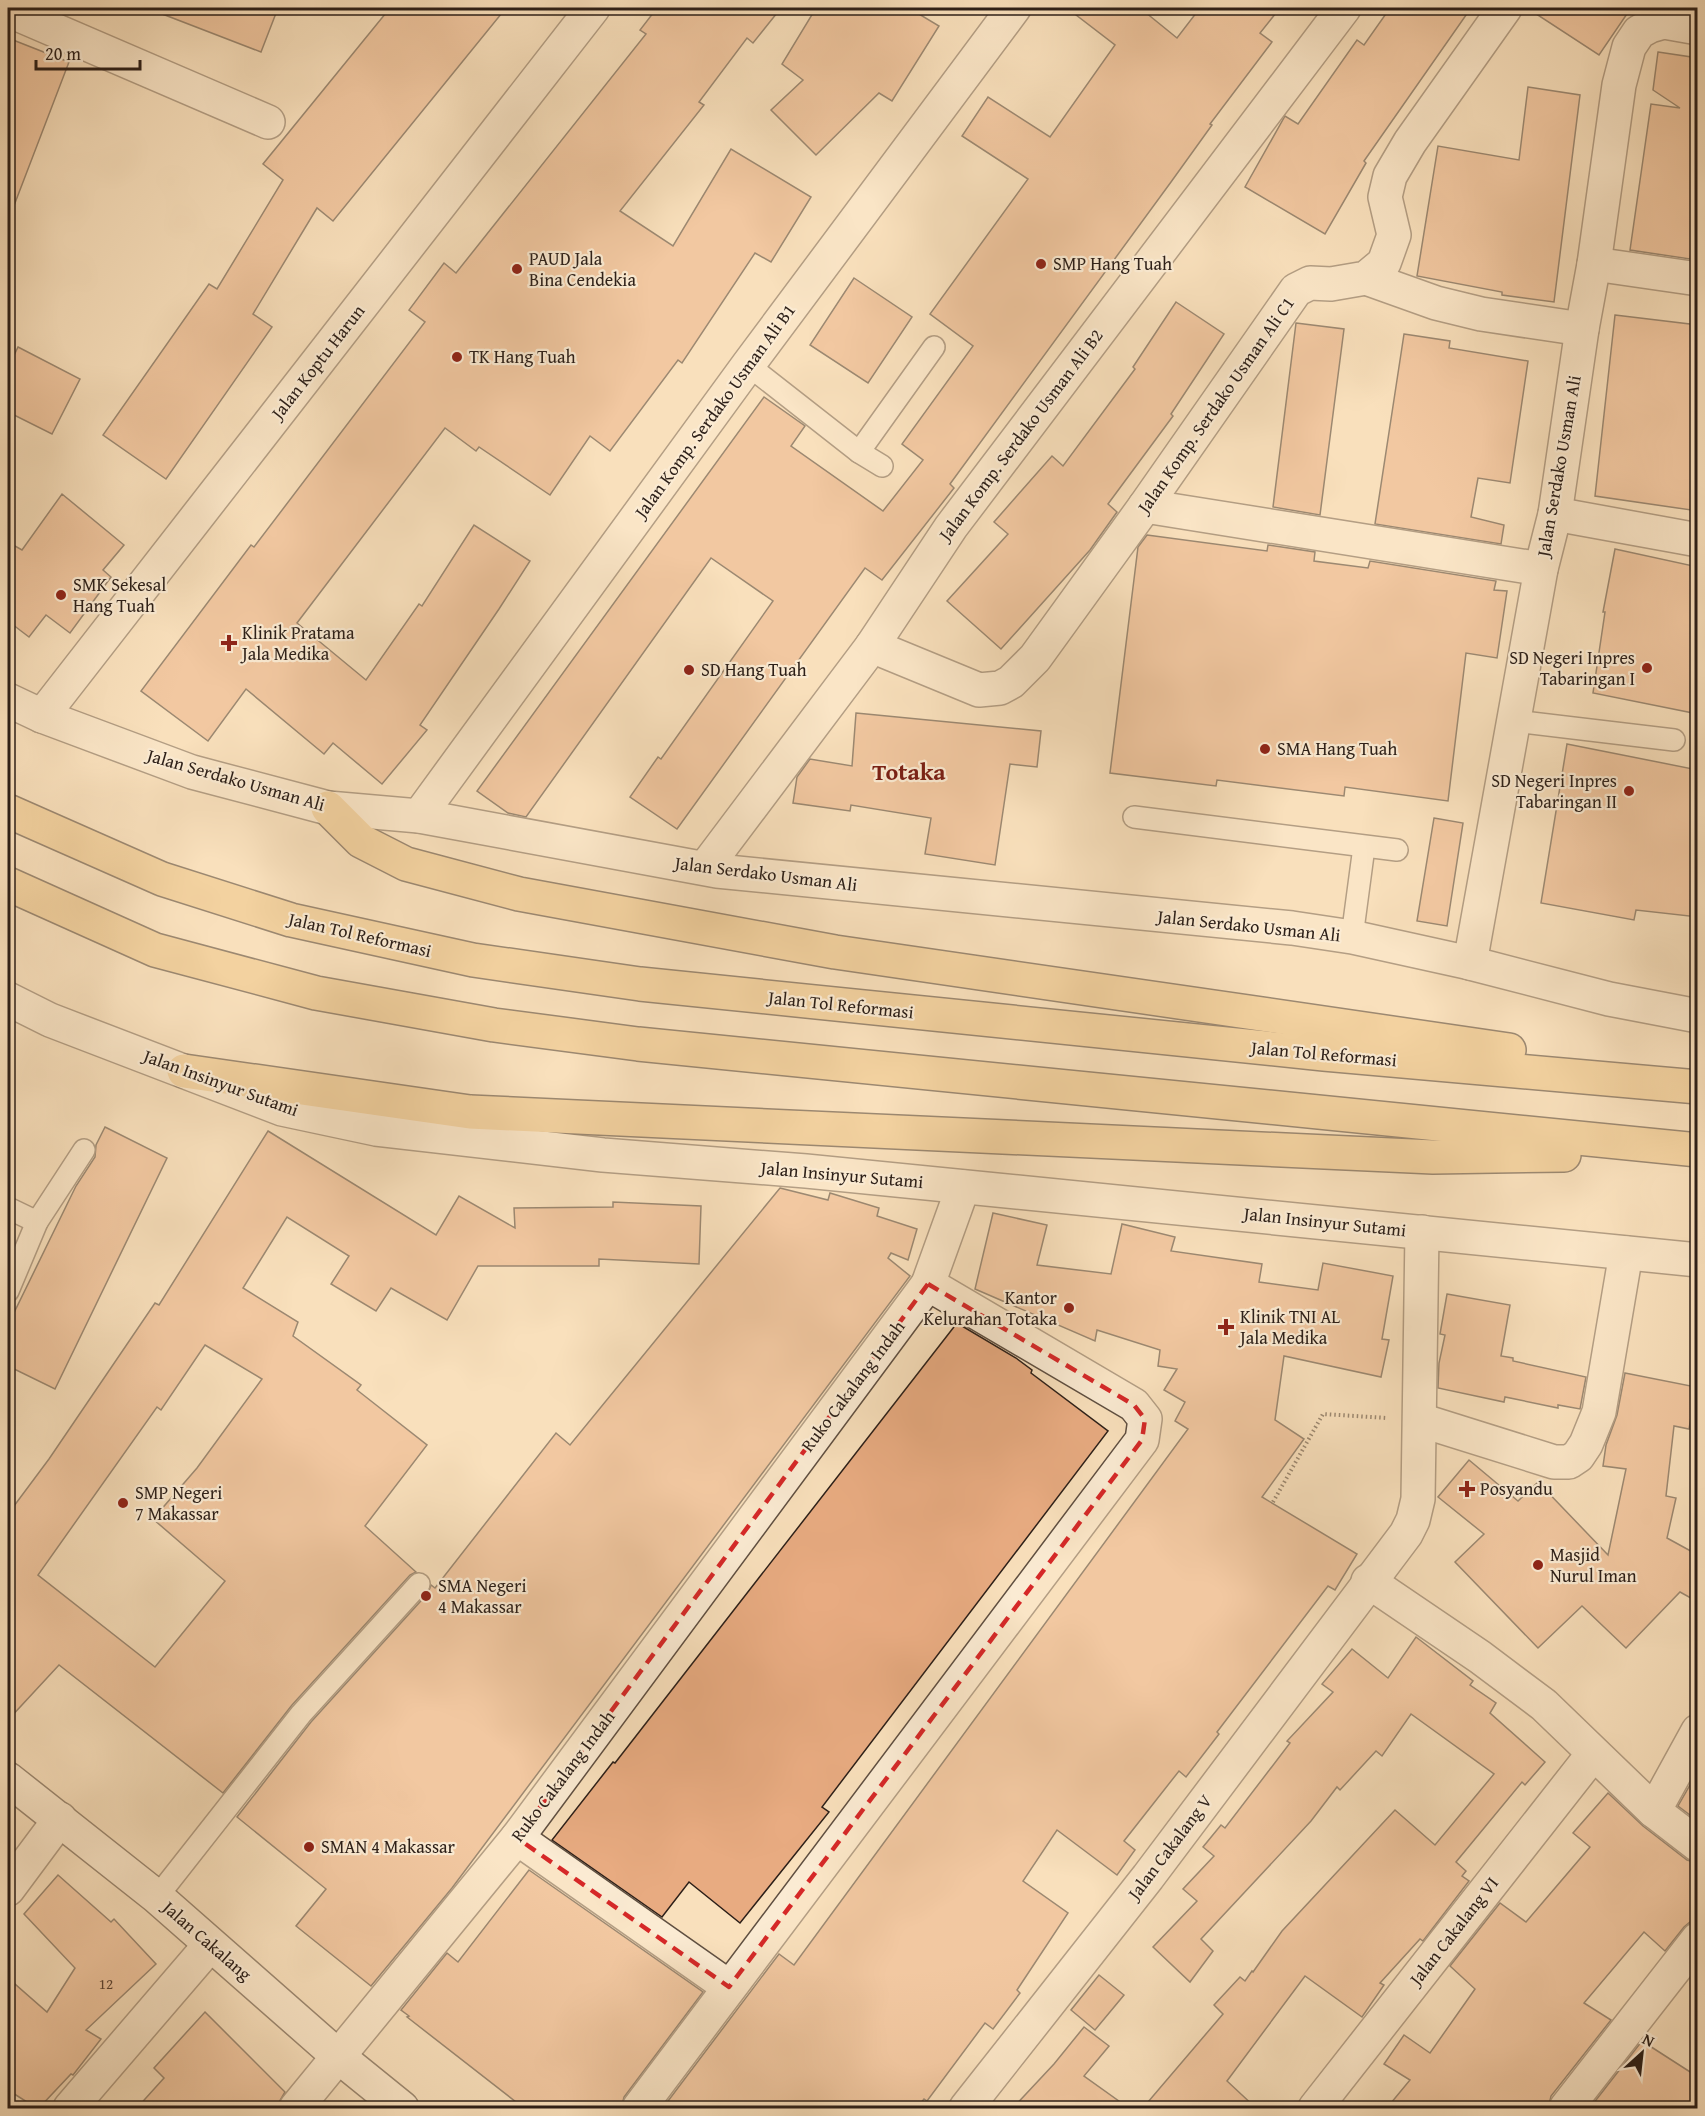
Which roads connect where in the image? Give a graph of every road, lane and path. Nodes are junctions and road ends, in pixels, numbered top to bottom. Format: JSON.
{"nodes":[{"id":1,"x":593,"y":8,"type":"edge"},
{"id":2,"x":1014,"y":8,"type":"edge"},
{"id":3,"x":1344,"y":8,"type":"edge"},
{"id":4,"x":1505,"y":8,"type":"edge"},
{"id":5,"x":8,"y":10,"type":"edge"},
{"id":6,"x":1698,"y":28,"type":"edge"},
{"id":7,"x":268,"y":122,"type":"dead end"},
{"id":8,"x":1594,"y":264,"type":"junction"},
{"id":9,"x":1366,"y":278,"type":"junction"},
{"id":10,"x":1698,"y":279,"type":"edge"},
{"id":11,"x":1582,"y":329,"type":"junction"},
{"id":12,"x":934,"y":346,"type":"dead end"},
{"id":13,"x":748,"y":365,"type":"junction"},
{"id":14,"x":859,"y":452,"type":"junction"},
{"id":15,"x":882,"y":466,"type":"dead end"},
{"id":16,"x":1145,"y":506,"type":"junction"},
{"id":17,"x":1555,"y":514,"type":"junction"},
{"id":18,"x":1698,"y":540,"type":"edge"},
{"id":19,"x":1541,"y":569,"type":"junction"},
{"id":20,"x":872,"y":646,"type":"junction"},
{"id":21,"x":8,"y":700,"type":"edge"},
{"id":22,"x":42,"y":716,"type":"junction"},
{"id":23,"x":1515,"y":721,"type":"junction"},
{"id":24,"x":1674,"y":741,"type":"dead end"},
{"id":25,"x":328,"y":808,"type":"junction"},
{"id":26,"x":8,"y":811,"type":"edge"},
{"id":27,"x":419,"y":816,"type":"junction"},
{"id":28,"x":1134,"y":817,"type":"dead end"},
{"id":29,"x":1364,"y":847,"type":"junction"},
{"id":30,"x":1397,"y":850,"type":"dead end"},
{"id":31,"x":705,"y":868,"type":"junction"},
{"id":32,"x":8,"y":885,"type":"edge"},
{"id":33,"x":1352,"y":937,"type":"junction"},
{"id":34,"x":1470,"y":963,"type":"junction"},
{"id":35,"x":8,"y":999,"type":"edge"},
{"id":36,"x":1698,"y":1016,"type":"edge"},
{"id":37,"x":184,"y":1071,"type":"junction"},
{"id":38,"x":1698,"y":1085,"type":"edge"},
{"id":39,"x":84,"y":1150,"type":"dead end"},
{"id":40,"x":1698,"y":1152,"type":"edge"},
{"id":41,"x":963,"y":1187,"type":"junction"},
{"id":42,"x":8,"y":1208,"type":"edge"},
{"id":43,"x":37,"y":1222,"type":"junction"},
{"id":44,"x":1422,"y":1232,"type":"junction"},
{"id":45,"x":1626,"y":1253,"type":"junction"},
{"id":46,"x":1698,"y":1260,"type":"edge"},
{"id":47,"x":928,"y":1284,"type":"junction"},
{"id":48,"x":8,"y":1291,"type":"edge"},
{"id":49,"x":1420,"y":1420,"type":"junction"},
{"id":50,"x":1273,"y":1502,"type":"dead end"},
{"id":51,"x":1368,"y":1581,"type":"junction"},
{"id":52,"x":419,"y":1584,"type":"dead end"},
{"id":53,"x":1698,"y":1731,"type":"edge"},
{"id":54,"x":1593,"y":1754,"type":"junction"},
{"id":55,"x":8,"y":1779,"type":"edge"},
{"id":56,"x":1654,"y":1811,"type":"junction"},
{"id":57,"x":60,"y":1819,"type":"junction"},
{"id":58,"x":517,"y":1838,"type":"junction"},
{"id":59,"x":1698,"y":1845,"type":"edge"},
{"id":60,"x":8,"y":1889,"type":"edge"},
{"id":61,"x":157,"y":1898,"type":"junction"},
{"id":62,"x":1698,"y":1939,"type":"edge"},
{"id":63,"x":210,"y":1945,"type":"junction"},
{"id":64,"x":729,"y":1987,"type":"junction"},
{"id":65,"x":339,"y":2057,"type":"junction"},
{"id":66,"x":70,"y":2109,"type":"edge"},
{"id":67,"x":296,"y":2109,"type":"edge"},
{"id":68,"x":402,"y":2109,"type":"edge"},
{"id":69,"x":639,"y":2109,"type":"edge"},
{"id":70,"x":966,"y":2109,"type":"edge"},
{"id":71,"x":1315,"y":2109,"type":"edge"},
{"id":72,"x":1566,"y":2109,"type":"edge"}],
"edges":[{"from":1,"to":22,"type":"street","name":"Jalan Koptu Harun"},
{"from":2,"to":13,"type":"street","name":"Jalan Komp. Serdako Usman Ali B1"},
{"from":3,"to":20,"type":"street","name":"Jalan Komp. Serdako Usman Ali B2"},
{"from":4,"to":9,"type":"street"},
{"from":5,"to":7,"type":"street"},
{"from":6,"to":8,"type":"street","name":"Jalan Serdako Usman Ali"},
{"from":8,"to":10,"type":"street"},
{"from":8,"to":11,"type":"street","name":"Jalan Serdako Usman Ali"},
{"from":9,"to":11,"type":"street"},
{"from":9,"to":16,"type":"street","name":"Jalan Komp. Serdako Usman Ali C1"},
{"from":11,"to":17,"type":"street","name":"Jalan Serdako Usman Ali"},
{"from":12,"to":14,"type":"lane"},
{"from":13,"to":14,"type":"lane"},
{"from":13,"to":27,"type":"street","name":"Jalan Komp. Serdako Usman Ali B1"},
{"from":14,"to":15,"type":"lane"},
{"from":16,"to":19,"type":"street"},
{"from":16,"to":20,"type":"street","name":"Jalan Komp. Serdako Usman Ali C1"},
{"from":17,"to":18,"type":"street"},
{"from":17,"to":19,"type":"street","name":"Jalan Serdako Usman Ali"},
{"from":19,"to":23,"type":"street","name":"Jalan Serdako Usman Ali"},
{"from":20,"to":31,"type":"street","name":"Jalan Komp. Serdako Usman Ali B2"},
{"from":21,"to":22,"type":"street","name":"Jalan Serdako Usman Ali"},
{"from":22,"to":25,"type":"street","name":"Jalan Serdako Usman Ali"},
{"from":23,"to":24,"type":"lane"},
{"from":23,"to":34,"type":"street","name":"Jalan Serdako Usman Ali"},
{"from":25,"to":27,"type":"street","name":"Jalan Serdako Usman Ali"},
{"from":25,"to":38,"type":"highway"},
{"from":26,"to":38,"type":"highway","name":"Jalan Tol Reformasi"},
{"from":27,"to":31,"type":"street","name":"Jalan Serdako Usman Ali"},
{"from":28,"to":29,"type":"lane"},
{"from":29,"to":30,"type":"lane"},
{"from":29,"to":33,"type":"lane"},
{"from":31,"to":33,"type":"street","name":"Jalan Serdako Usman Ali"},
{"from":32,"to":40,"type":"highway"},
{"from":33,"to":34,"type":"street","name":"Jalan Serdako Usman Ali"},
{"from":34,"to":36,"type":"street","name":"Jalan Serdako Usman Ali"},
{"from":35,"to":37,"type":"street","name":"Jalan Insinyur Sutami"},
{"from":37,"to":40,"type":"highway"},
{"from":37,"to":41,"type":"street","name":"Jalan Insinyur Sutami"},
{"from":39,"to":43,"type":"lane"},
{"from":41,"to":44,"type":"street","name":"Jalan Insinyur Sutami"},
{"from":41,"to":47,"type":"street","name":"Ruko Cakalang Indah"},
{"from":42,"to":43,"type":"lane"},
{"from":43,"to":48,"type":"lane"},
{"from":44,"to":45,"type":"street","name":"Jalan Insinyur Sutami"},
{"from":44,"to":49,"type":"street","name":"Jalan Cakalang V"},
{"from":45,"to":46,"type":"street","name":"Jalan Insinyur Sutami"},
{"from":45,"to":49,"type":"street"},
{"from":47,"to":58,"type":"street","name":"Ruko Cakalang Indah"},
{"from":47,"to":64,"type":"street"},
{"from":49,"to":50,"type":"path"},
{"from":49,"to":51,"type":"street","name":"Jalan Cakalang V"},
{"from":51,"to":54,"type":"street"},
{"from":51,"to":70,"type":"street","name":"Jalan Cakalang V"},
{"from":52,"to":61,"type":"lane"},
{"from":53,"to":56,"type":"street"},
{"from":54,"to":56,"type":"street"},
{"from":54,"to":71,"type":"street","name":"Jalan Cakalang VI"},
{"from":55,"to":57,"type":"street","name":"Jalan Cakalang"},
{"from":56,"to":59,"type":"street"},
{"from":57,"to":60,"type":"street"},
{"from":57,"to":61,"type":"street","name":"Jalan Cakalang"},
{"from":58,"to":64,"type":"street"},
{"from":58,"to":65,"type":"street","name":"Ruko Cakalang Indah"},
{"from":61,"to":63,"type":"street","name":"Jalan Cakalang"},
{"from":62,"to":72,"type":"street"},
{"from":63,"to":65,"type":"street","name":"Jalan Cakalang"},
{"from":63,"to":66,"type":"street"},
{"from":64,"to":69,"type":"street"},
{"from":65,"to":67,"type":"street","name":"Ruko Cakalang Indah"},
{"from":65,"to":68,"type":"street","name":"Jalan Cakalang"}]}
